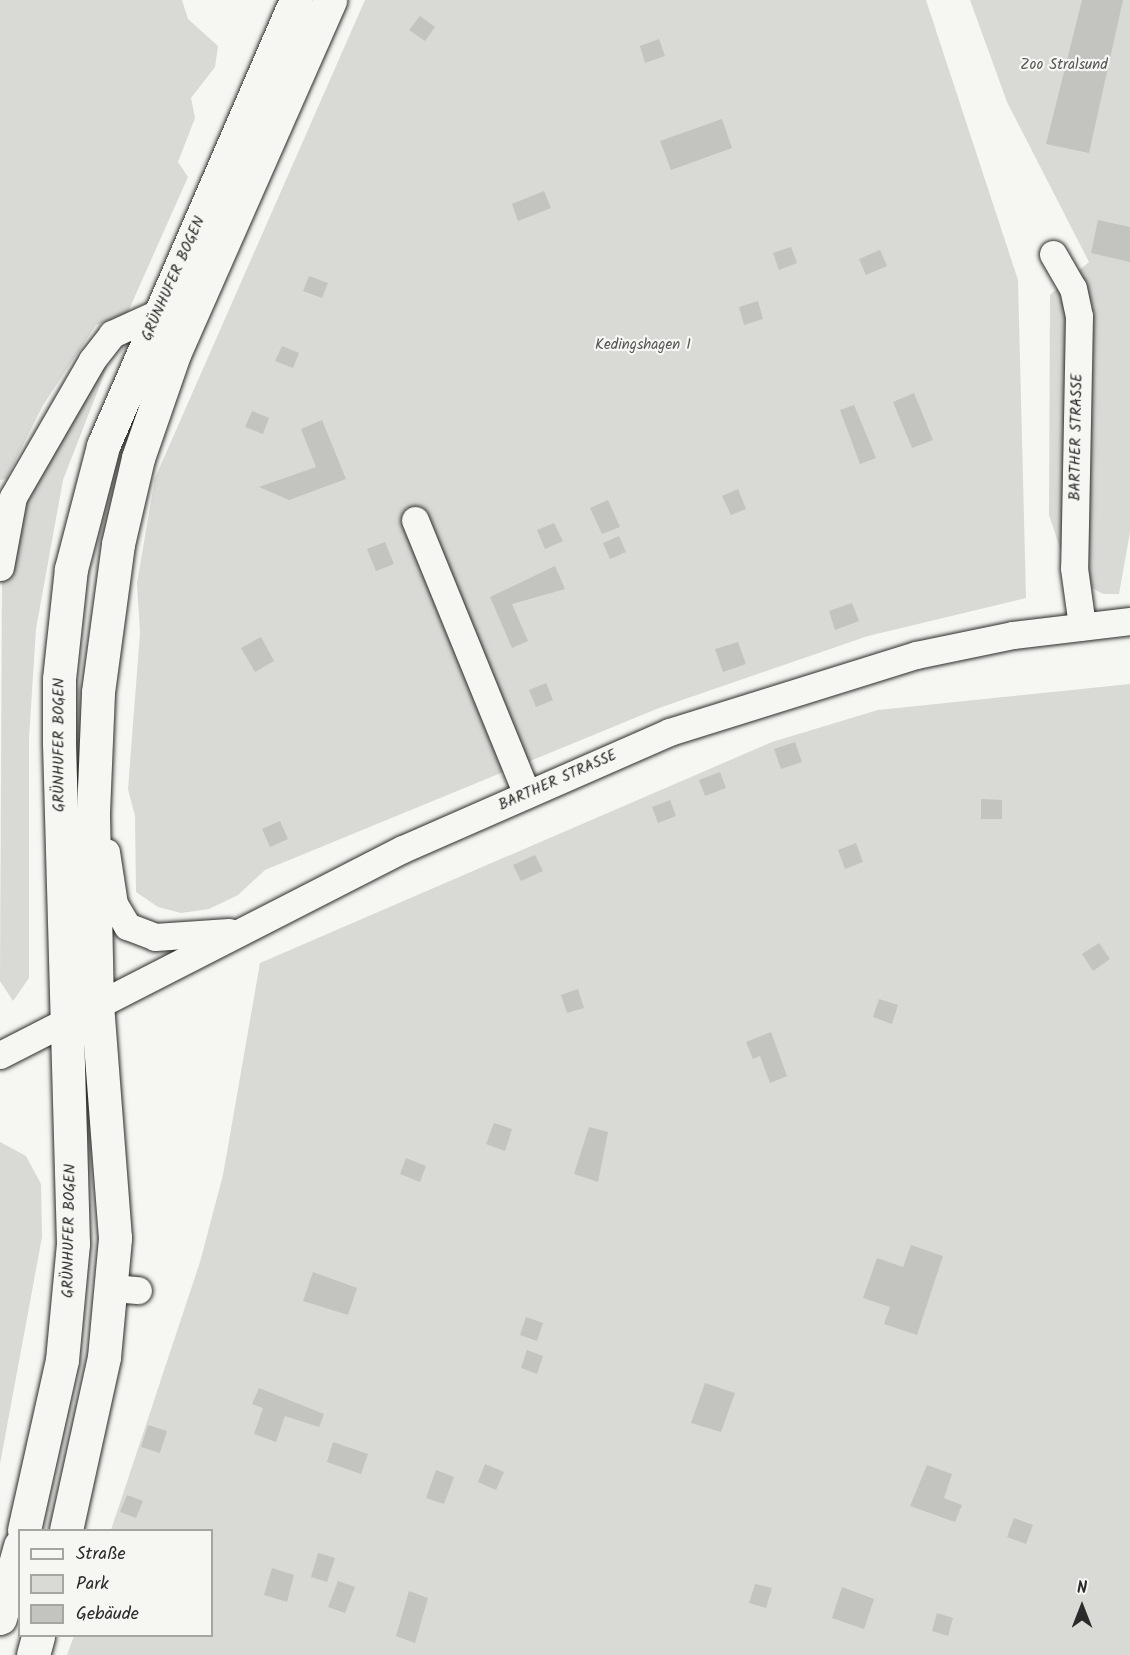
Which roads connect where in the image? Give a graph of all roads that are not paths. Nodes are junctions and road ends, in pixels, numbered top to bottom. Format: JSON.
{"nodes":[{"id":1,"x":330,"y":0,"type":"edge"},
{"id":2,"x":292,"y":4,"type":"edge"},
{"id":3,"x":1053,"y":254,"type":"dead end"},
{"id":4,"x":158,"y":313,"type":"junction"},
{"id":5,"x":415,"y":520,"type":"dead end"},
{"id":6,"x":0,"y":567,"type":"edge"},
{"id":7,"x":1130,"y":621,"type":"edge"},
{"id":8,"x":1082,"y":626,"type":"junction"},
{"id":9,"x":527,"y":794,"type":"junction"},
{"id":10,"x":93,"y":821,"type":"junction"},
{"id":11,"x":239,"y":932,"type":"junction"},
{"id":12,"x":97,"y":1006,"type":"junction"},
{"id":13,"x":65,"y":1023,"type":"junction"},
{"id":14,"x":0,"y":1055,"type":"edge"},
{"id":15,"x":24,"y":1529,"type":"edge"},
{"id":16,"x":66,"y":1529,"type":"edge"},
{"id":17,"x":18,"y":1553,"type":"edge"},
{"id":18,"x":0,"y":1618,"type":"edge"},
{"id":19,"x":38,"y":1637,"type":"edge"},
{"id":20,"x":33,"y":1655,"type":"edge"}],
"edges":[{"from":1,"to":10,"type":"main road","name":"GRÜNHUFER BOGEN"},
{"from":2,"to":4,"type":"main road","name":"GRÜNHUFER BOGEN"},
{"from":3,"to":8,"type":"street","name":"BARTHER STRASSE"},
{"from":4,"to":6,"type":"street"},
{"from":4,"to":13,"type":"main road","name":"GRÜNHUFER BOGEN"},
{"from":5,"to":9,"type":"street"},
{"from":7,"to":8,"type":"street","name":"BARTHER STRASSE"},
{"from":8,"to":9,"type":"street","name":"BARTHER STRASSE"},
{"from":9,"to":11,"type":"street","name":"BARTHER STRASSE"},
{"from":10,"to":11,"type":"street"},
{"from":10,"to":12,"type":"main road","name":"GRÜNHUFER BOGEN"},
{"from":11,"to":12,"type":"street","name":"BARTHER STRASSE"},
{"from":12,"to":13,"type":"street","name":"BARTHER STRASSE"},
{"from":12,"to":16,"type":"main road","name":"GRÜNHUFER BOGEN"},
{"from":13,"to":14,"type":"street","name":"BARTHER STRASSE"},
{"from":13,"to":15,"type":"main road","name":"GRÜNHUFER BOGEN"},
{"from":17,"to":18,"type":"main road"},
{"from":19,"to":20,"type":"main road"}]}
